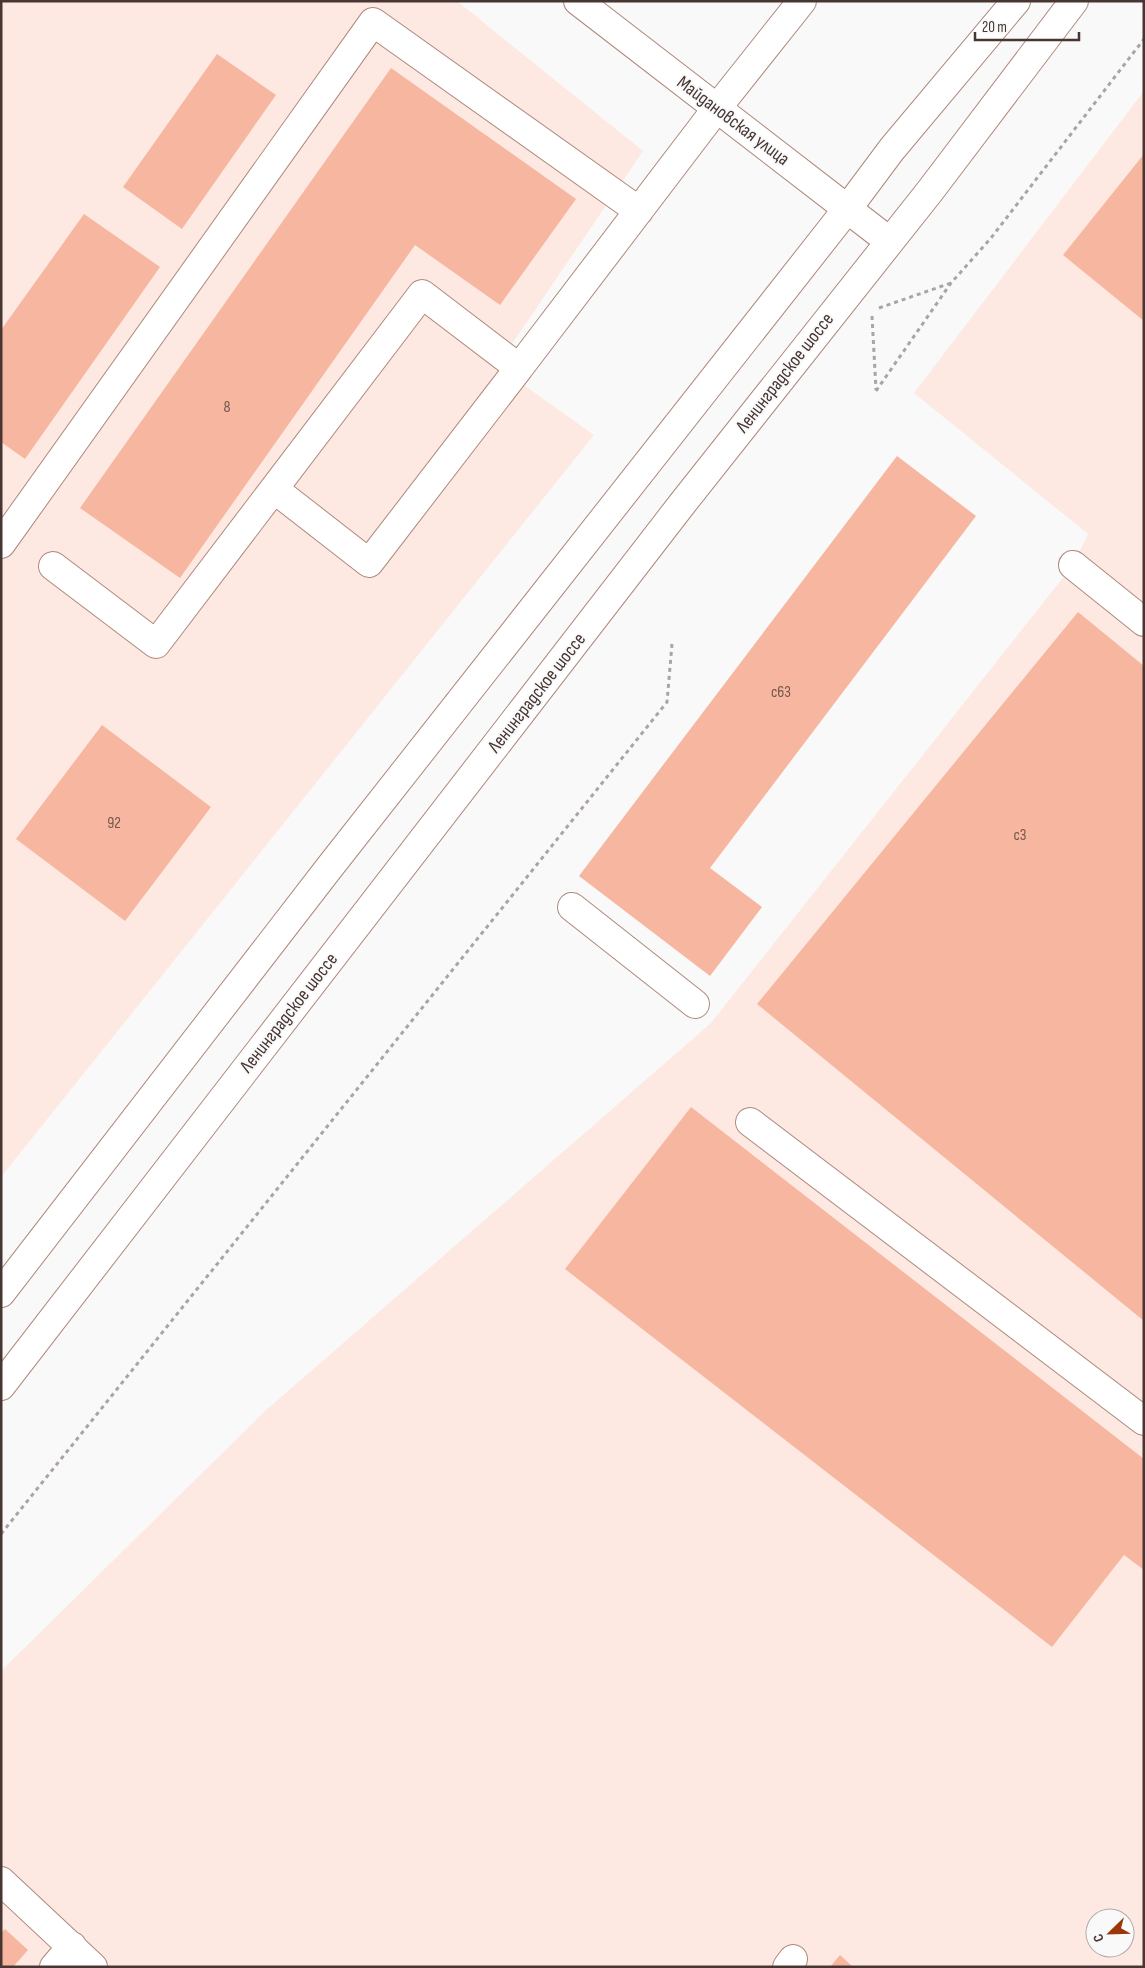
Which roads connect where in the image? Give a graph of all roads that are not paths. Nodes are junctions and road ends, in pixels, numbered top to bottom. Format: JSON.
{"nodes":[{"id":1,"x":578,"y":1,"type":"edge"},
{"id":2,"x":802,"y":1,"type":"edge"},
{"id":3,"x":1016,"y":1,"type":"edge"},
{"id":4,"x":1074,"y":1,"type":"edge"},
{"id":5,"x":717,"y":108,"type":"junction"},
{"id":6,"x":848,"y":208,"type":"junction"},
{"id":7,"x":638,"y":211,"type":"junction"},
{"id":8,"x":888,"y":241,"type":"junction"},
{"id":9,"x":520,"y":368,"type":"junction"},
{"id":10,"x":274,"y":489,"type":"junction"},
{"id":11,"x":1,"y":544,"type":"edge"},
{"id":12,"x":1074,"y":565,"type":"dead end"},
{"id":13,"x":53,"y":566,"type":"dead end"},
{"id":14,"x":1144,"y":622,"type":"edge"},
{"id":15,"x":572,"y":907,"type":"dead end"},
{"id":16,"x":694,"y":1004,"type":"dead end"},
{"id":17,"x":750,"y":1122,"type":"dead end"},
{"id":18,"x":1,"y":1293,"type":"edge"},
{"id":19,"x":1,"y":1386,"type":"edge"},
{"id":20,"x":1144,"y":1421,"type":"edge"},
{"id":21,"x":1,"y":1881,"type":"edge"},
{"id":22,"x":72,"y":1946,"type":"junction"},
{"id":23,"x":54,"y":1967,"type":"edge"},
{"id":24,"x":93,"y":1967,"type":"edge"}],
"edges":[{"from":1,"to":5,"type":"main road","name":"Майдановская улица"},
{"from":2,"to":5,"type":"main road"},
{"from":3,"to":6,"type":"main road"},
{"from":4,"to":8,"type":"main road","name":"Ленинградское шоссе"},
{"from":5,"to":6,"type":"main road","name":"Майдановская улица"},
{"from":5,"to":7,"type":"main road"},
{"from":6,"to":8,"type":"main road","name":"Майдановская улица"},
{"from":6,"to":18,"type":"main road"},
{"from":7,"to":9,"type":"main road"},
{"from":7,"to":11,"type":"main road"},
{"from":8,"to":19,"type":"main road","name":"Ленинградское шоссе"},
{"from":9,"to":10,"type":"main road"},
{"from":9,"to":10,"type":"main road"},
{"from":10,"to":13,"type":"main road"},
{"from":12,"to":14,"type":"main road"},
{"from":15,"to":16,"type":"main road"},
{"from":17,"to":20,"type":"main road"},
{"from":21,"to":22,"type":"main road"},
{"from":22,"to":23,"type":"main road"},
{"from":22,"to":24,"type":"main road"}]}
